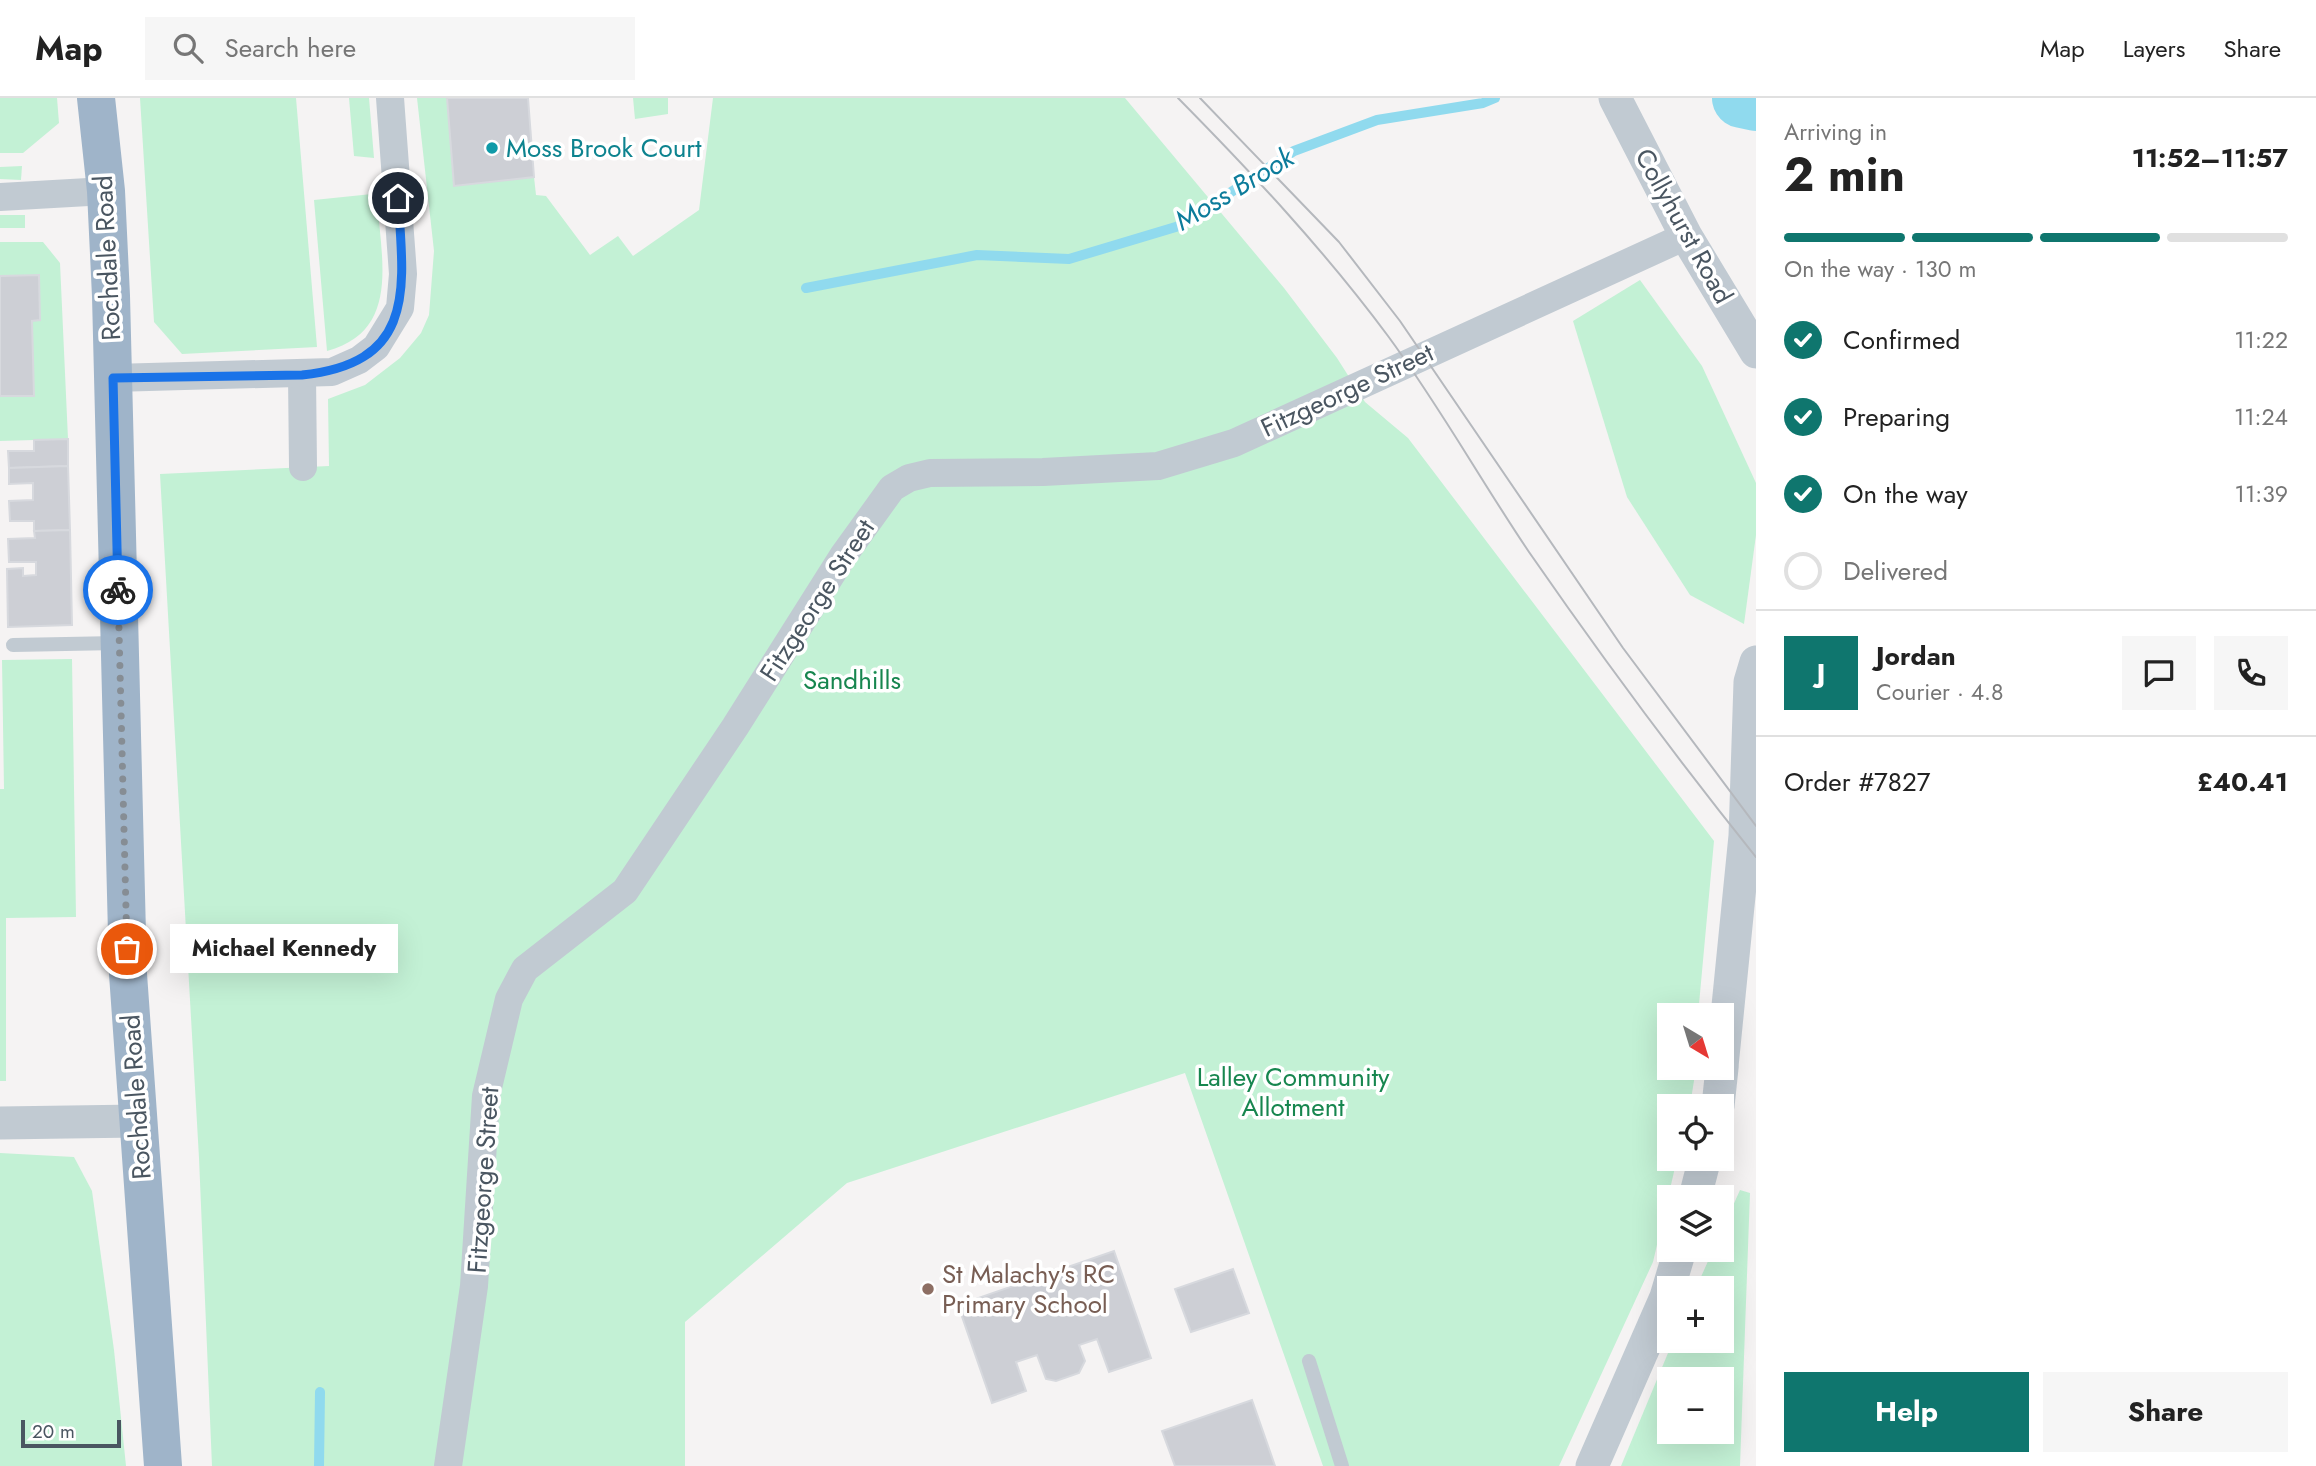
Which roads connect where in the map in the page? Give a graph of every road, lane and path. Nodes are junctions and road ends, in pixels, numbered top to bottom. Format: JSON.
{"nodes":[{"id":1,"x":96,"y":98,"type":"edge"},
{"id":2,"x":390,"y":98,"type":"edge"},
{"id":3,"x":1615,"y":98,"type":"edge"},
{"id":4,"x":106,"y":191,"type":"junction"},
{"id":5,"x":0,"y":197,"type":"edge"},
{"id":6,"x":1686,"y":236,"type":"junction"},
{"id":7,"x":1756,"y":352,"type":"edge"},
{"id":8,"x":302,"y":375,"type":"junction"},
{"id":9,"x":113,"y":378,"type":"junction"},
{"id":10,"x":303,"y":467,"type":"dead end"},
{"id":11,"x":119,"y":643,"type":"junction"},
{"id":12,"x":13,"y":645,"type":"dead end"},
{"id":13,"x":1756,"y":662,"type":"edge"},
{"id":14,"x":1745,"y":836,"type":"junction"},
{"id":15,"x":1756,"y":886,"type":"edge"},
{"id":16,"x":1728,"y":1003,"type":"edge"},
{"id":17,"x":138,"y":1121,"type":"junction"},
{"id":18,"x":0,"y":1123,"type":"edge"},
{"id":19,"x":1676,"y":1262,"type":"edge"},
{"id":20,"x":1309,"y":1361,"type":"dead end"},
{"id":21,"x":163,"y":1466,"type":"edge"},
{"id":22,"x":448,"y":1466,"type":"edge"},
{"id":23,"x":1342,"y":1466,"type":"edge"},
{"id":24,"x":1592,"y":1466,"type":"edge"}],
"edges":[{"from":1,"to":4,"type":"highway","name":"Rochdale Road"},
{"from":2,"to":8,"type":"street"},
{"from":3,"to":6,"type":"street","name":"Collyhurst Road"},
{"from":4,"to":5,"type":"street"},
{"from":4,"to":9,"type":"highway","name":"Rochdale Road"},
{"from":6,"to":7,"type":"street","name":"Collyhurst Road"},
{"from":6,"to":22,"type":"street","name":"Fitzgeorge Street"},
{"from":8,"to":9,"type":"street"},
{"from":8,"to":10,"type":"street"},
{"from":9,"to":11,"type":"highway","name":"Rochdale Road"},
{"from":11,"to":12,"type":"lane"},
{"from":11,"to":17,"type":"highway","name":"Rochdale Road"},
{"from":13,"to":14,"type":"street"},
{"from":14,"to":15,"type":"street"},
{"from":14,"to":16,"type":"street"},
{"from":17,"to":18,"type":"street"},
{"from":17,"to":21,"type":"highway","name":"Rochdale Road"},
{"from":19,"to":24,"type":"street"},
{"from":20,"to":23,"type":"lane"}]}
